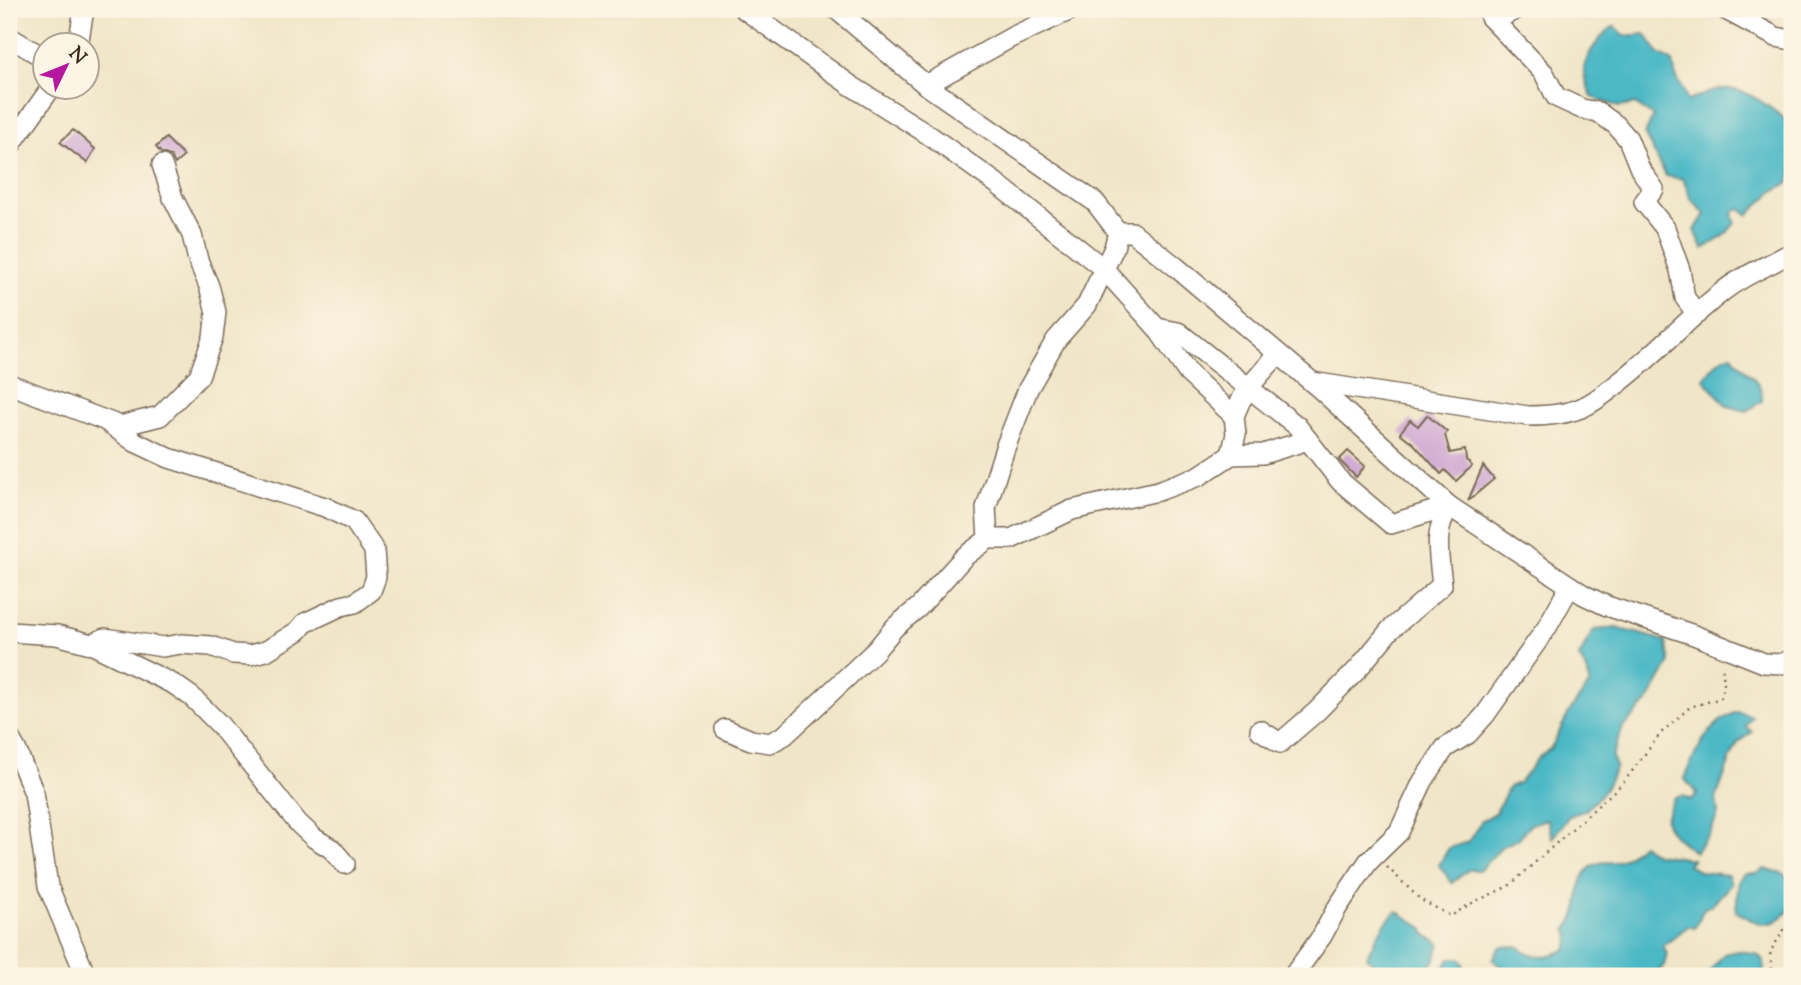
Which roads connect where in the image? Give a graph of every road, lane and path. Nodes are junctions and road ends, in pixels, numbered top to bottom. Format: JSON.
{"nodes":[{"id":1,"x":84,"y":9,"type":"edge"},
{"id":2,"x":744,"y":9,"type":"edge"},
{"id":3,"x":836,"y":9,"type":"edge"},
{"id":4,"x":1073,"y":9,"type":"edge"},
{"id":5,"x":1517,"y":9,"type":"edge"},
{"id":6,"x":1723,"y":9,"type":"edge"},
{"id":7,"x":80,"y":32,"type":"edge"},
{"id":8,"x":9,"y":37,"type":"edge"},
{"id":9,"x":1792,"y":40,"type":"edge"},
{"id":10,"x":32,"y":51,"type":"edge"},
{"id":11,"x":926,"y":85,"type":"junction"},
{"id":12,"x":41,"y":102,"type":"edge"},
{"id":13,"x":9,"y":147,"type":"edge"},
{"id":14,"x":162,"y":165,"type":"dead end"},
{"id":15,"x":1118,"y":232,"type":"junction"},
{"id":16,"x":1792,"y":252,"type":"edge"},
{"id":17,"x":1104,"y":269,"type":"junction"},
{"id":18,"x":1697,"y":314,"type":"junction"},
{"id":19,"x":1157,"y":328,"type":"junction"},
{"id":20,"x":1278,"y":354,"type":"junction"},
{"id":21,"x":1312,"y":382,"type":"junction"},
{"id":22,"x":9,"y":384,"type":"edge"},
{"id":23,"x":1248,"y":388,"type":"junction"},
{"id":24,"x":1234,"y":416,"type":"junction"},
{"id":25,"x":106,"y":421,"type":"junction"},
{"id":26,"x":1308,"y":440,"type":"junction"},
{"id":27,"x":1231,"y":455,"type":"junction"},
{"id":28,"x":1449,"y":506,"type":"junction"},
{"id":29,"x":988,"y":539,"type":"junction"},
{"id":30,"x":1570,"y":586,"type":"junction"},
{"id":31,"x":9,"y":632,"type":"edge"},
{"id":32,"x":1710,"y":642,"type":"junction"},
{"id":33,"x":92,"y":644,"type":"junction"},
{"id":34,"x":1792,"y":659,"type":"edge"},
{"id":35,"x":724,"y":729,"type":"dead end"},
{"id":36,"x":1260,"y":730,"type":"dead end"},
{"id":37,"x":9,"y":737,"type":"edge"},
{"id":38,"x":1368,"y":862,"type":"junction"},
{"id":39,"x":345,"y":864,"type":"dead end"},
{"id":40,"x":1792,"y":917,"type":"edge"},
{"id":41,"x":86,"y":976,"type":"edge"},
{"id":42,"x":1293,"y":976,"type":"edge"},
{"id":43,"x":1773,"y":976,"type":"edge"}],
"edges":[{"from":1,"to":7,"type":"street"},
{"from":2,"to":17,"type":"street"},
{"from":3,"to":11,"type":"street"},
{"from":4,"to":11,"type":"street"},
{"from":5,"to":18,"type":"street"},
{"from":6,"to":9,"type":"street"},
{"from":8,"to":10,"type":"street"},
{"from":11,"to":15,"type":"street"},
{"from":12,"to":13,"type":"street"},
{"from":14,"to":25,"type":"street"},
{"from":15,"to":17,"type":"street"},
{"from":15,"to":20,"type":"street"},
{"from":16,"to":18,"type":"street"},
{"from":17,"to":19,"type":"street"},
{"from":17,"to":29,"type":"street"},
{"from":18,"to":21,"type":"street"},
{"from":19,"to":23,"type":"street"},
{"from":19,"to":24,"type":"street"},
{"from":20,"to":21,"type":"street"},
{"from":20,"to":23,"type":"street"},
{"from":21,"to":28,"type":"street"},
{"from":22,"to":25,"type":"street"},
{"from":23,"to":24,"type":"street"},
{"from":23,"to":26,"type":"street"},
{"from":24,"to":27,"type":"street"},
{"from":25,"to":33,"type":"street"},
{"from":26,"to":27,"type":"street"},
{"from":26,"to":28,"type":"street"},
{"from":27,"to":29,"type":"street"},
{"from":28,"to":30,"type":"street"},
{"from":28,"to":36,"type":"street"},
{"from":29,"to":35,"type":"street"},
{"from":30,"to":32,"type":"street"},
{"from":30,"to":38,"type":"street"},
{"from":31,"to":33,"type":"street"},
{"from":32,"to":34,"type":"street"},
{"from":32,"to":38,"type":"path"},
{"from":33,"to":39,"type":"street"},
{"from":37,"to":41,"type":"street"},
{"from":38,"to":42,"type":"street"},
{"from":40,"to":43,"type":"path"}]}
